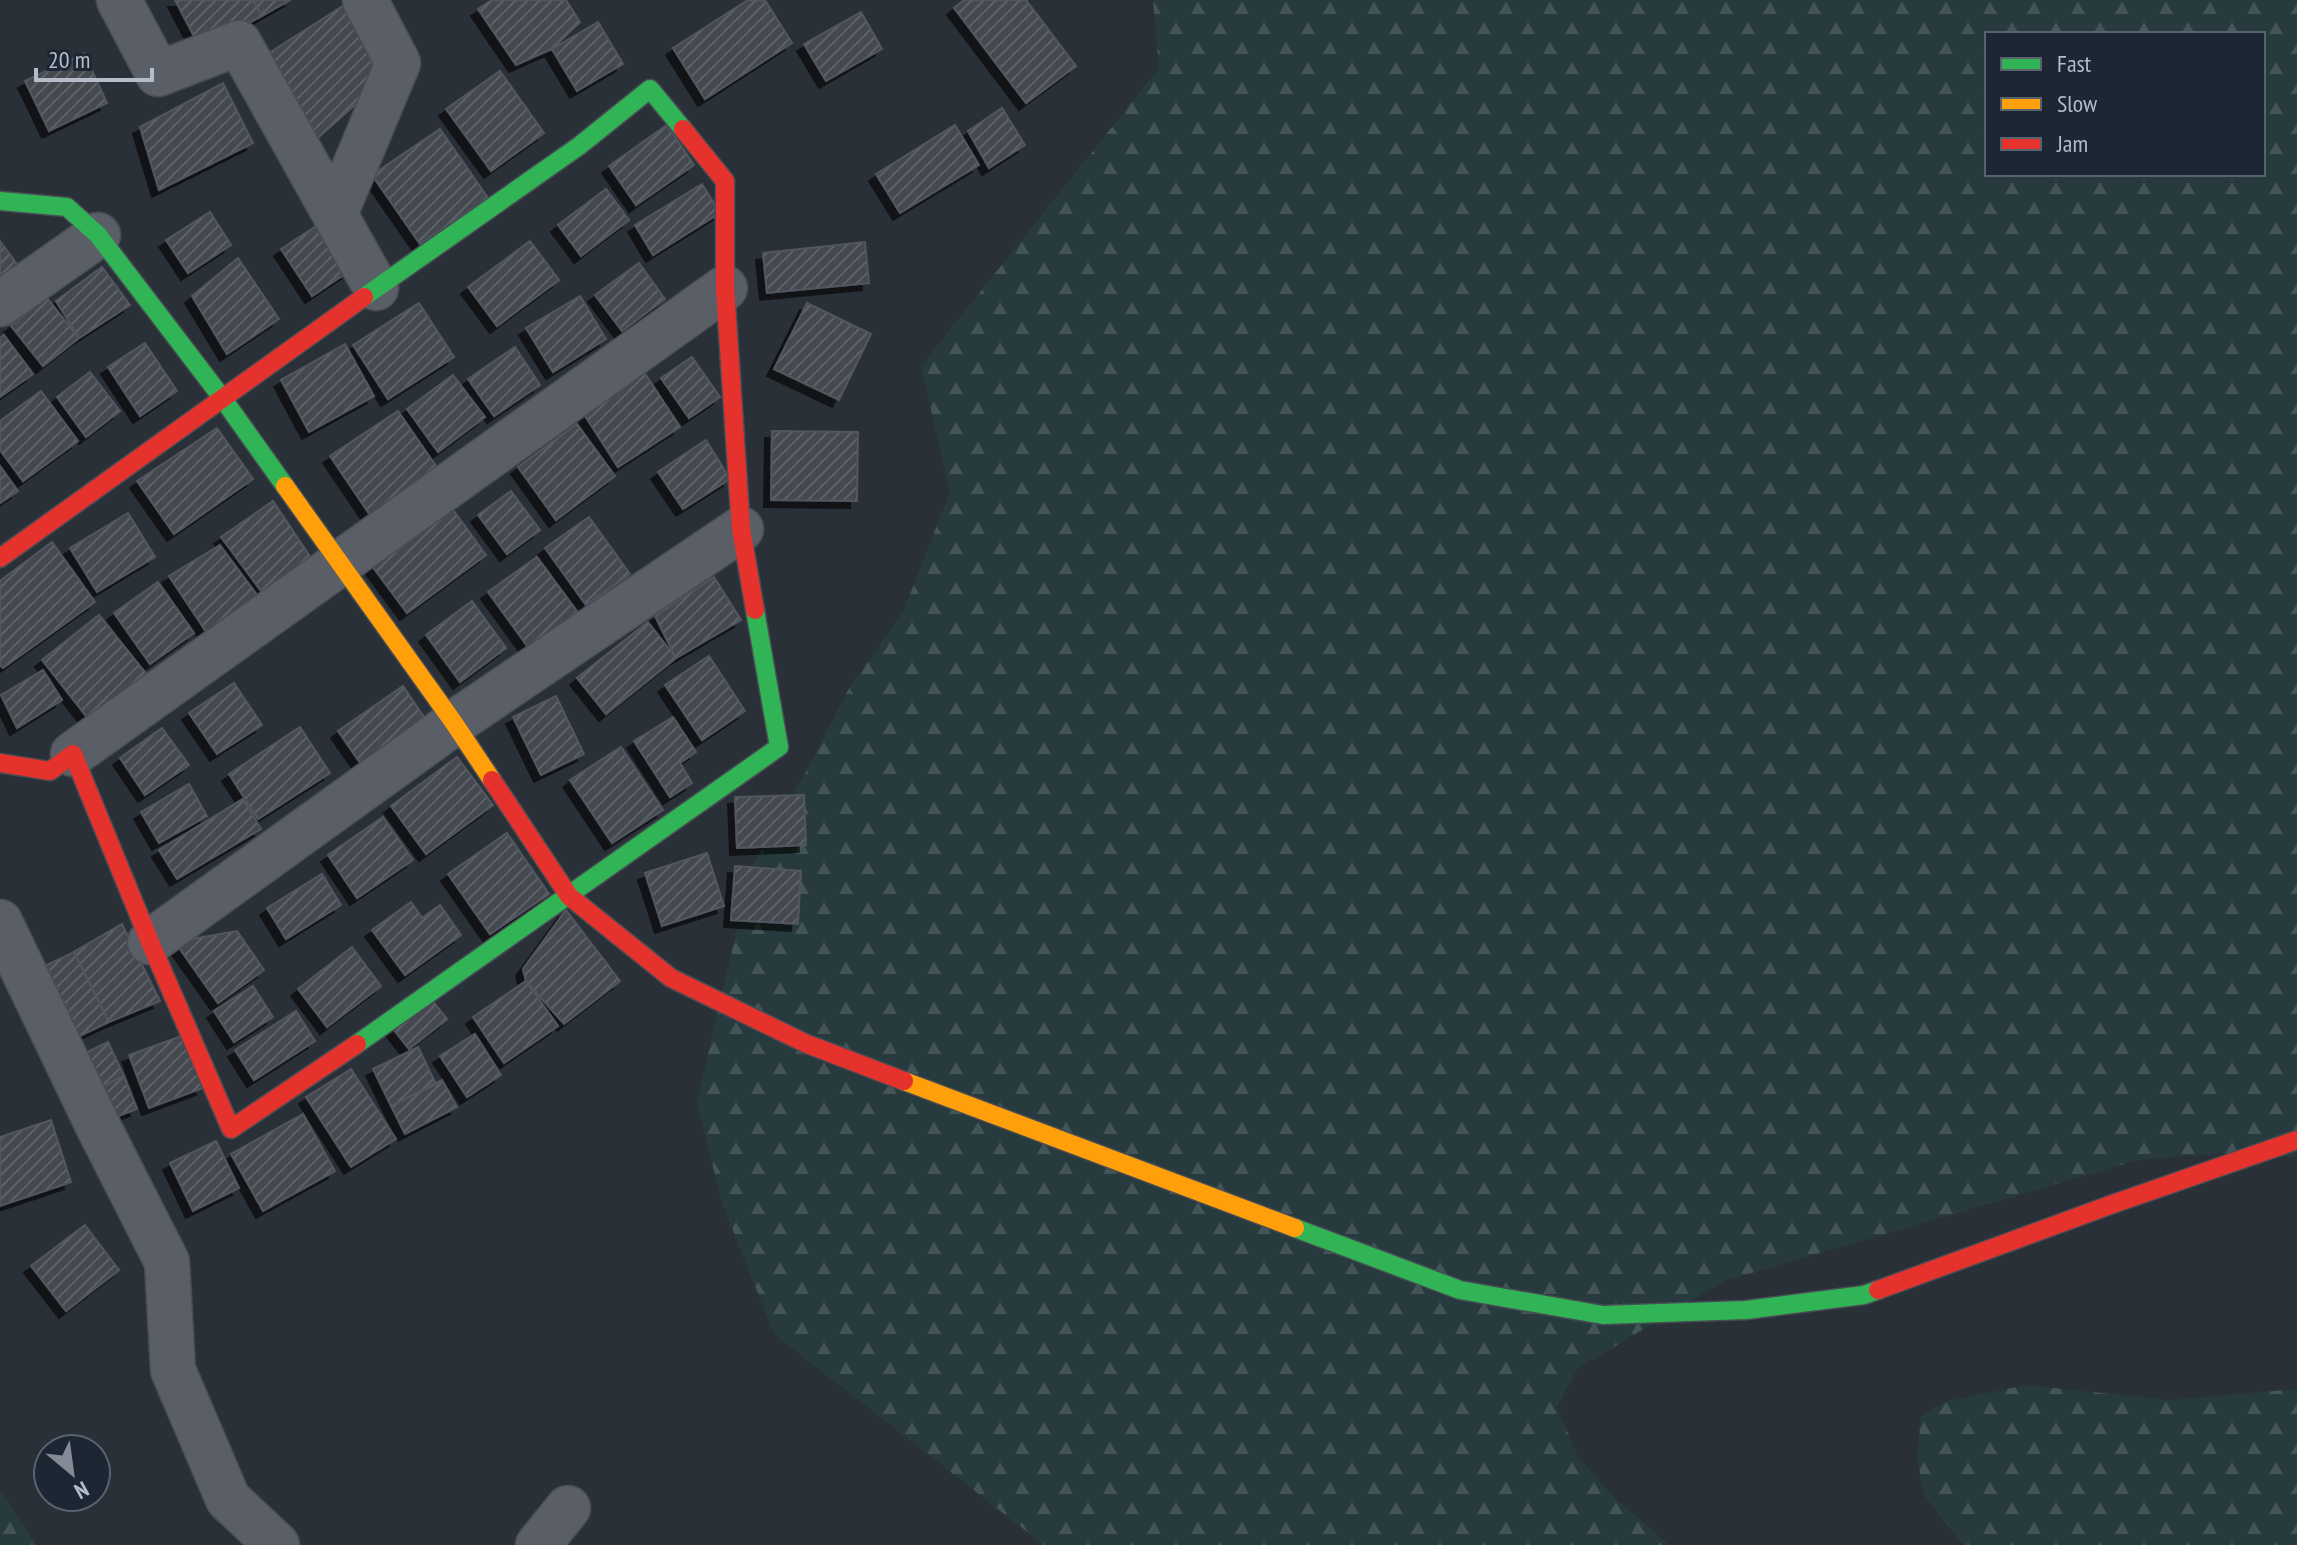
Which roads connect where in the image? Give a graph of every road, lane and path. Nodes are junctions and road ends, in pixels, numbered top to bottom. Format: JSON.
{"nodes":[{"id":1,"x":119,"y":0,"type":"edge"},
{"id":2,"x":365,"y":0,"type":"edge"},
{"id":3,"x":0,"y":201,"type":"edge"},
{"id":4,"x":335,"y":214,"type":"junction"},
{"id":5,"x":98,"y":235,"type":"junction"},
{"id":6,"x":376,"y":288,"type":"junction"},
{"id":7,"x":725,"y":288,"type":"junction"},
{"id":8,"x":0,"y":304,"type":"edge"},
{"id":9,"x":223,"y":399,"type":"junction"},
{"id":10,"x":741,"y":529,"type":"junction"},
{"id":11,"x":0,"y":558,"type":"edge"},
{"id":12,"x":340,"y":565,"type":"junction"},
{"id":13,"x":454,"y":723,"type":"junction"},
{"id":14,"x":73,"y":754,"type":"junction"},
{"id":15,"x":0,"y":763,"type":"edge"},
{"id":16,"x":569,"y":896,"type":"junction"},
{"id":17,"x":0,"y":922,"type":"edge"},
{"id":18,"x":150,"y":942,"type":"junction"},
{"id":19,"x":2297,"y":1140,"type":"edge"},
{"id":20,"x":568,"y":1508,"type":"dead end"},
{"id":21,"x":277,"y":1545,"type":"edge"},
{"id":22,"x":538,"y":1545,"type":"edge"}],
"edges":[{"from":1,"to":4,"type":"street"},
{"from":2,"to":4,"type":"street"},
{"from":3,"to":5,"type":"street"},
{"from":4,"to":6,"type":"street"},
{"from":5,"to":8,"type":"street"},
{"from":5,"to":9,"type":"street"},
{"from":6,"to":7,"type":"street"},
{"from":6,"to":9,"type":"street"},
{"from":7,"to":10,"type":"street"},
{"from":7,"to":12,"type":"street"},
{"from":9,"to":11,"type":"street"},
{"from":9,"to":12,"type":"street"},
{"from":10,"to":13,"type":"street"},
{"from":10,"to":16,"type":"street"},
{"from":12,"to":13,"type":"street"},
{"from":12,"to":14,"type":"street"},
{"from":13,"to":16,"type":"street"},
{"from":13,"to":18,"type":"street"},
{"from":14,"to":15,"type":"street"},
{"from":14,"to":18,"type":"street"},
{"from":16,"to":18,"type":"street"},
{"from":16,"to":19,"type":"street"},
{"from":17,"to":21,"type":"street"},
{"from":20,"to":22,"type":"street"}]}
